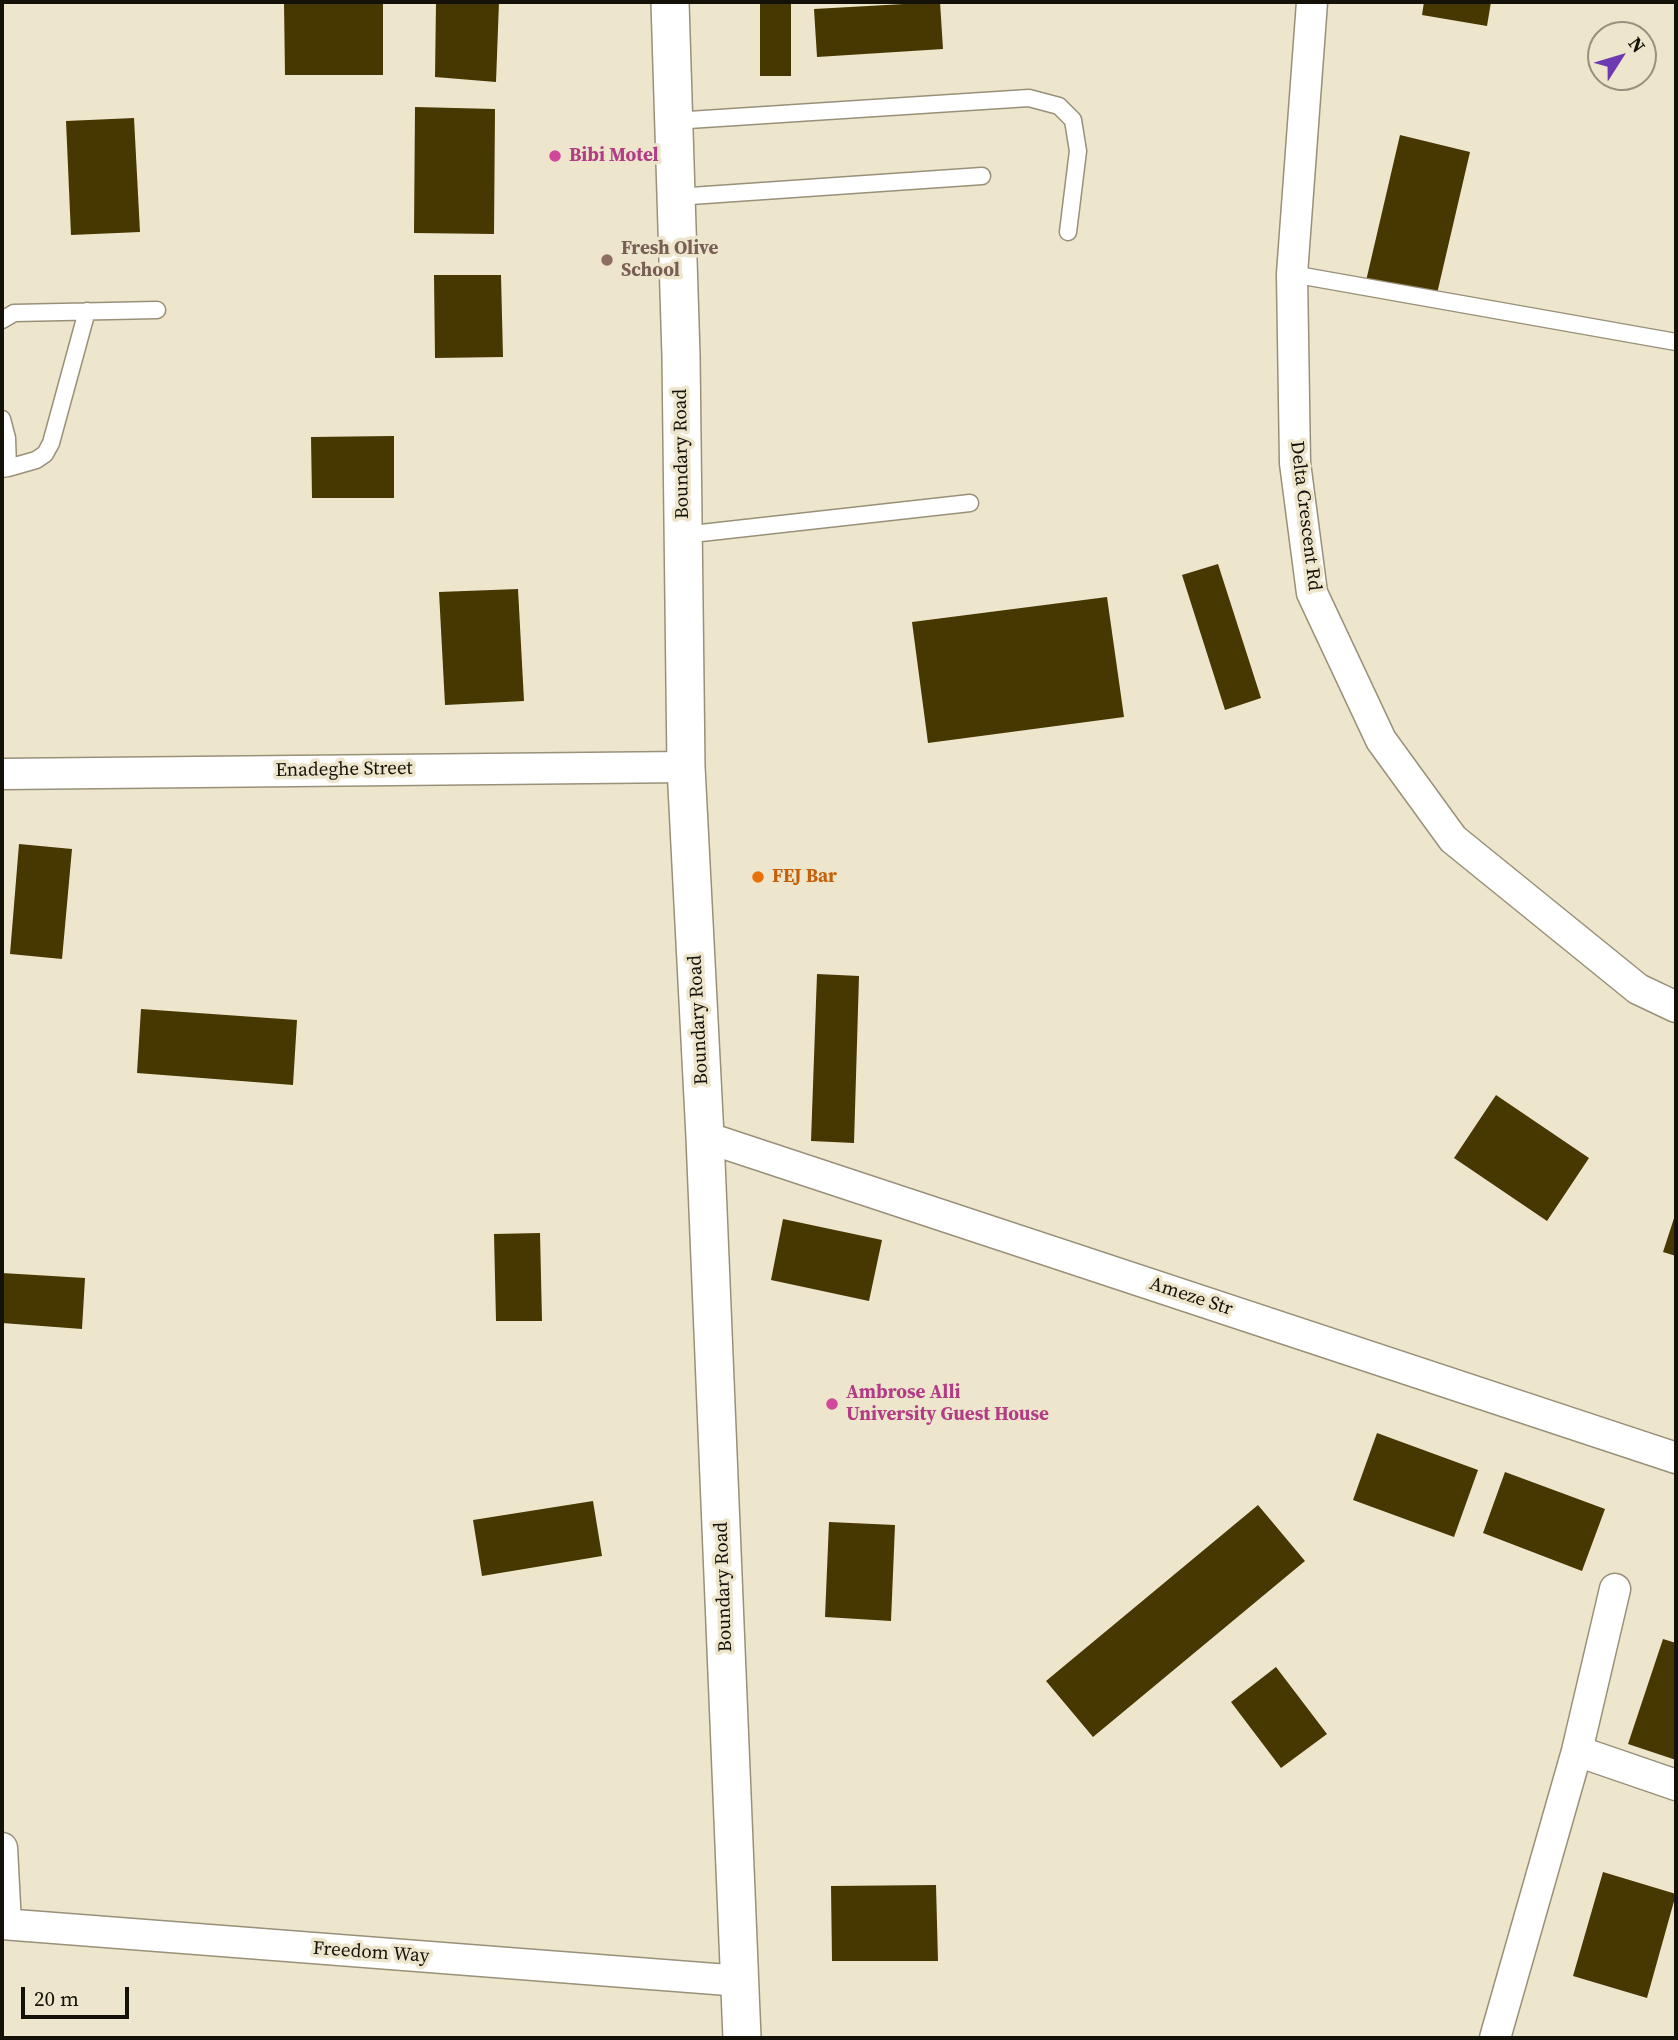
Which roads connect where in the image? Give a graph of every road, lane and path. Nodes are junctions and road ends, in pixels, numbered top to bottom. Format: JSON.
{"nodes":[{"id":1,"x":670,"y":2,"type":"edge"},
{"id":2,"x":1312,"y":2,"type":"edge"},
{"id":3,"x":673,"y":121,"type":"junction"},
{"id":4,"x":982,"y":176,"type":"dead end"},
{"id":5,"x":676,"y":197,"type":"junction"},
{"id":6,"x":1068,"y":232,"type":"dead end"},
{"id":7,"x":1292,"y":274,"type":"junction"},
{"id":8,"x":157,"y":310,"type":"dead end"},
{"id":9,"x":87,"y":311,"type":"junction"},
{"id":10,"x":2,"y":320,"type":"edge"},
{"id":11,"x":1676,"y":342,"type":"edge"},
{"id":12,"x":2,"y":419,"type":"edge"},
{"id":13,"x":5,"y":468,"type":"edge"},
{"id":14,"x":970,"y":503,"type":"dead end"},
{"id":15,"x":683,"y":535,"type":"junction"},
{"id":16,"x":686,"y":767,"type":"junction"},
{"id":17,"x":2,"y":774,"type":"edge"},
{"id":18,"x":1676,"y":1007,"type":"edge"},
{"id":19,"x":705,"y":1137,"type":"junction"},
{"id":20,"x":1676,"y":1458,"type":"edge"},
{"id":21,"x":1615,"y":1589,"type":"dead end"},
{"id":22,"x":1577,"y":1751,"type":"junction"},
{"id":23,"x":1676,"y":1785,"type":"edge"},
{"id":24,"x":2,"y":1848,"type":"edge"},
{"id":25,"x":4,"y":1924,"type":"edge"},
{"id":26,"x":741,"y":1981,"type":"junction"},
{"id":27,"x":743,"y":2038,"type":"edge"},
{"id":28,"x":1495,"y":2038,"type":"edge"}],
"edges":[{"from":1,"to":3,"type":"street","name":"Boundary Road"},
{"from":2,"to":7,"type":"street","name":"Delta Crescent Rd"},
{"from":3,"to":5,"type":"street","name":"Boundary Road"},
{"from":3,"to":6,"type":"lane"},
{"from":4,"to":5,"type":"lane"},
{"from":5,"to":15,"type":"street","name":"Boundary Road"},
{"from":7,"to":11,"type":"lane"},
{"from":7,"to":18,"type":"street","name":"Delta Crescent Rd"},
{"from":8,"to":9,"type":"lane"},
{"from":9,"to":10,"type":"lane"},
{"from":9,"to":13,"type":"lane"},
{"from":12,"to":13,"type":"lane"},
{"from":14,"to":15,"type":"lane"},
{"from":15,"to":16,"type":"street","name":"Boundary Road"},
{"from":16,"to":17,"type":"street","name":"Enadeghe Street"},
{"from":16,"to":19,"type":"street","name":"Boundary Road"},
{"from":19,"to":20,"type":"street","name":"Ameze Str"},
{"from":19,"to":26,"type":"street","name":"Boundary Road"},
{"from":21,"to":22,"type":"street"},
{"from":22,"to":23,"type":"street"},
{"from":22,"to":28,"type":"street"},
{"from":24,"to":25,"type":"street"},
{"from":25,"to":26,"type":"street","name":"Freedom Way"},
{"from":26,"to":27,"type":"street","name":"Boundary Road"}]}
